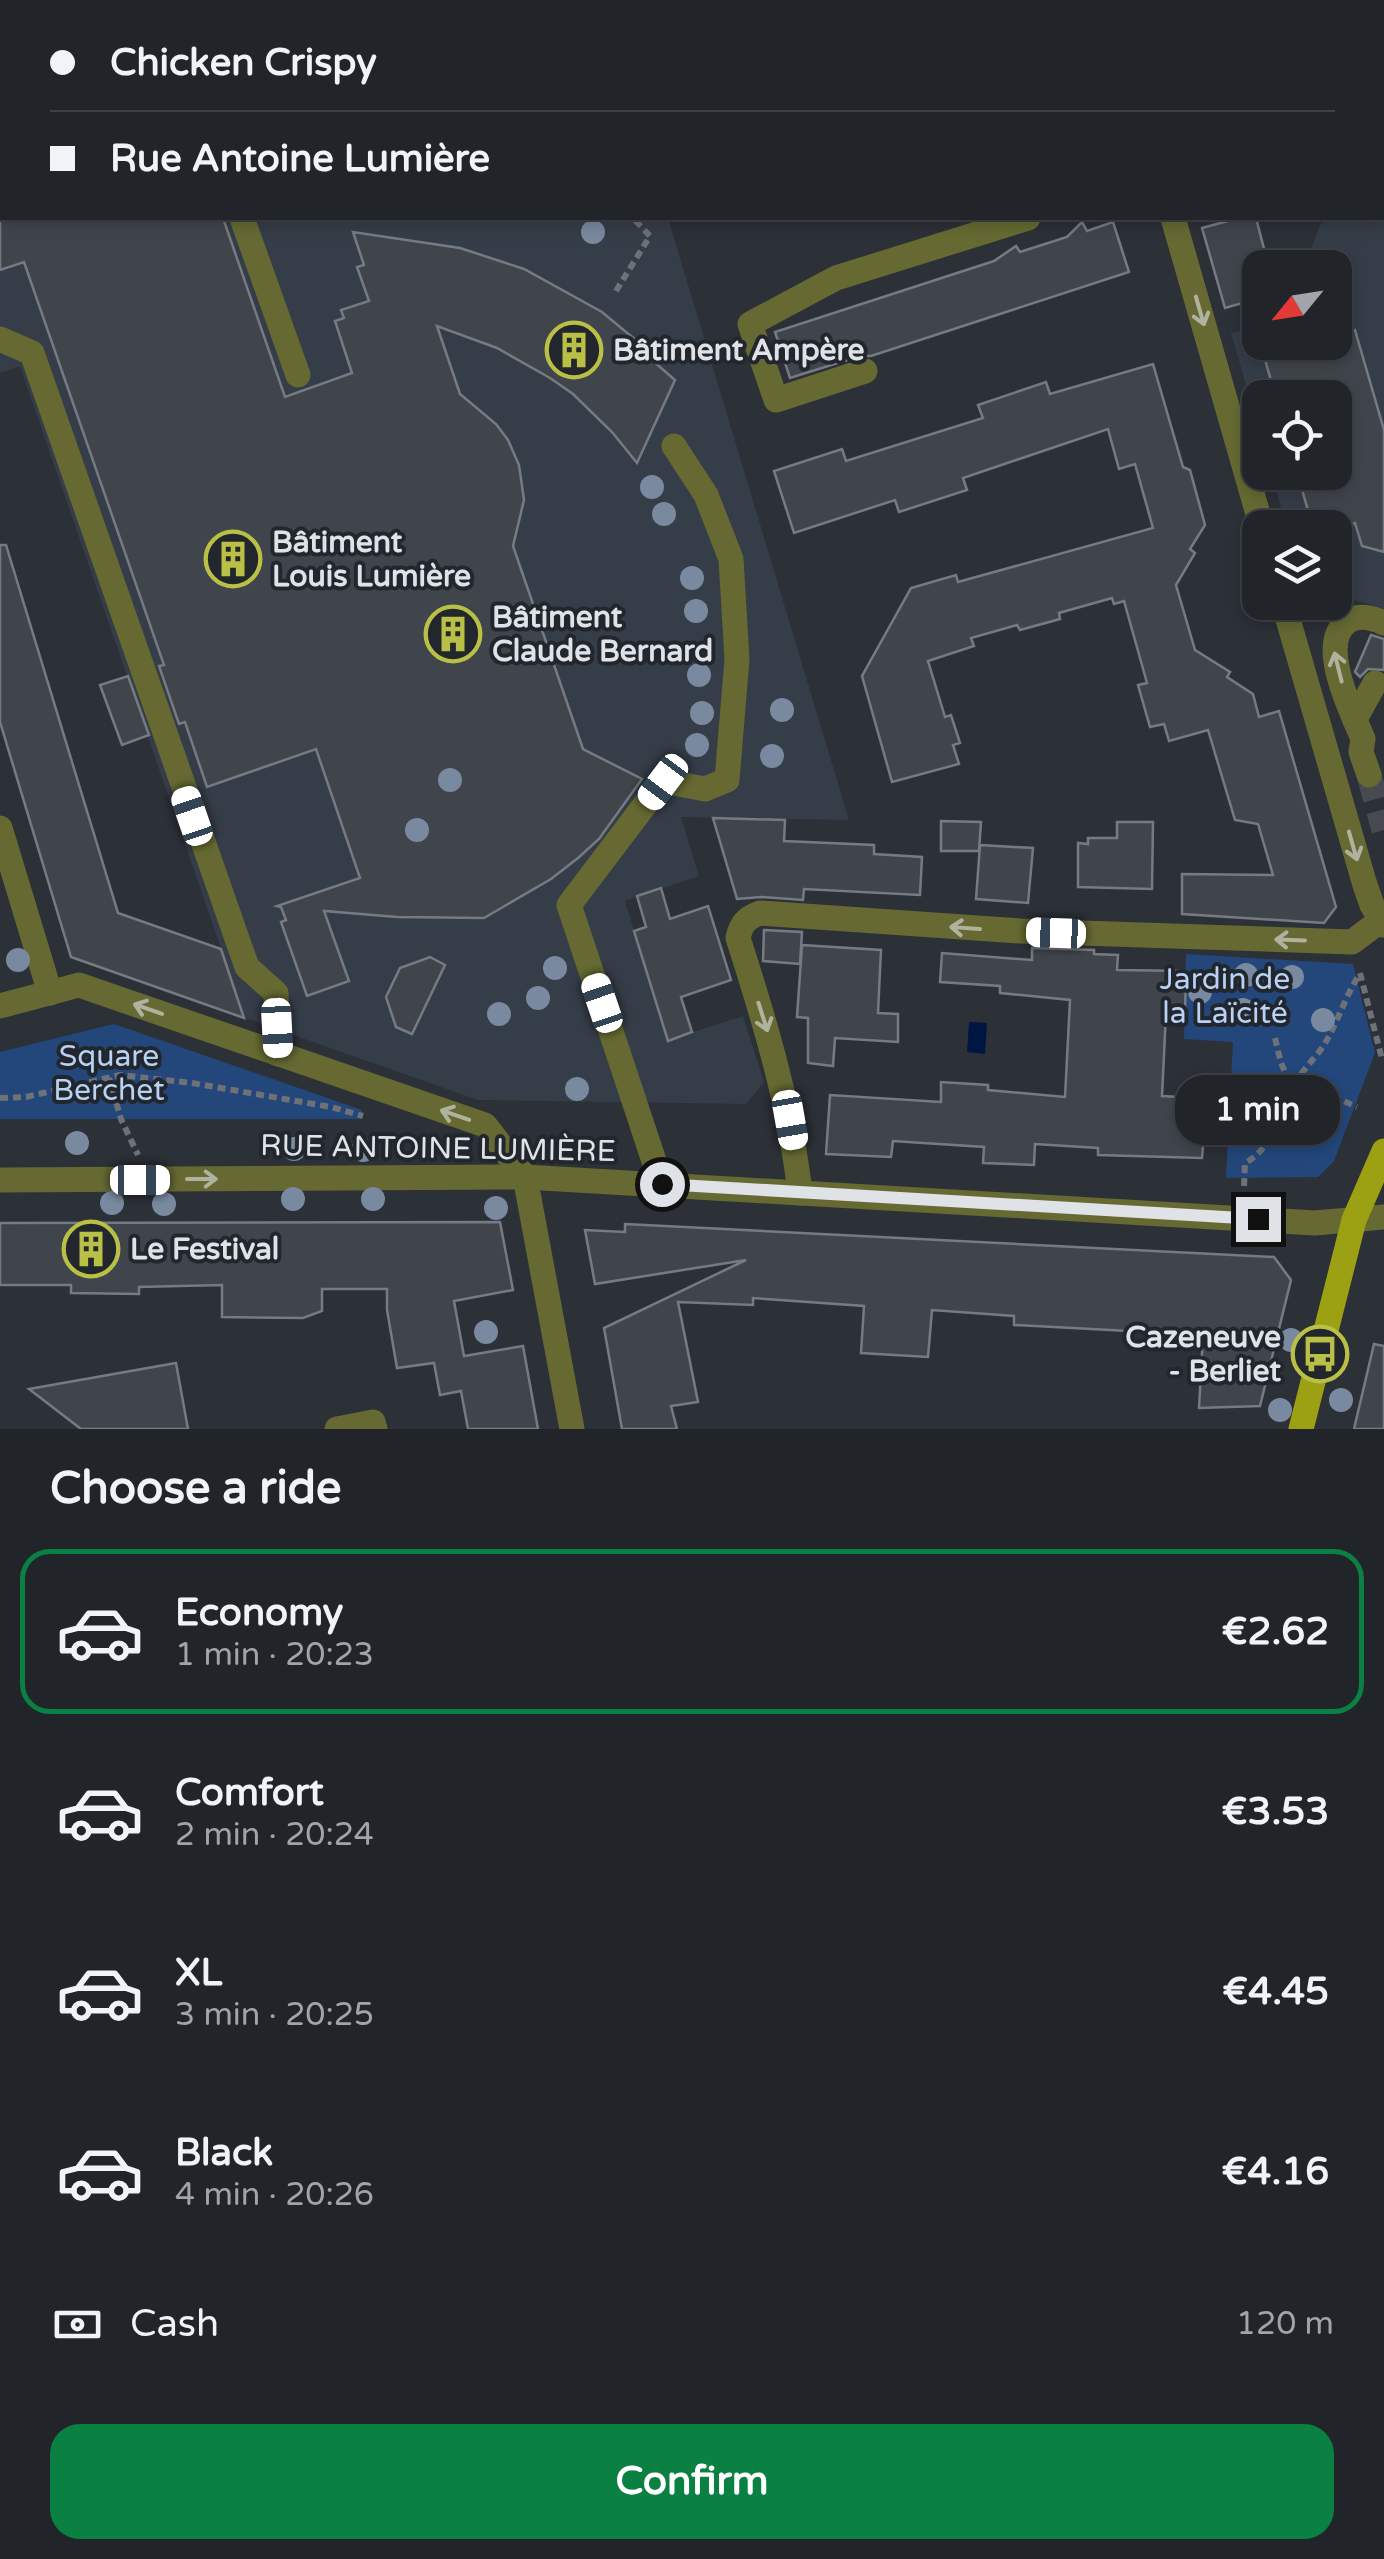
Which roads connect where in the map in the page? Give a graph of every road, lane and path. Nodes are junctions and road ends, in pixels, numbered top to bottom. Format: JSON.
{"nodes":[{"id":1,"x":243,"y":220,"type":"edge"},
{"id":2,"x":635,"y":220,"type":"edge"},
{"id":3,"x":1022,"y":220,"type":"edge"},
{"id":4,"x":1162,"y":220,"type":"edge"},
{"id":5,"x":616,"y":291,"type":"dead end"},
{"id":6,"x":0,"y":339,"type":"edge"},
{"id":7,"x":864,"y":371,"type":"dead end"},
{"id":8,"x":298,"y":375,"type":"dead end"},
{"id":9,"x":674,"y":446,"type":"dead end"},
{"id":10,"x":1256,"y":510,"type":"edge"},
{"id":11,"x":1288,"y":620,"type":"edge"},
{"id":12,"x":1384,"y":623,"type":"edge"},
{"id":13,"x":1374,"y":684,"type":"dead end"},
{"id":14,"x":1355,"y":719,"type":"junction"},
{"id":15,"x":1329,"y":764,"type":"junction"},
{"id":16,"x":0,"y":828,"type":"edge"},
{"id":17,"x":1382,"y":923,"type":"edge"},
{"id":18,"x":1356,"y":957,"type":"dead end"},
{"id":19,"x":1360,"y":974,"type":"junction"},
{"id":20,"x":50,"y":994,"type":"junction"},
{"id":21,"x":0,"y":1006,"type":"edge"},
{"id":22,"x":1275,"y":1038,"type":"dead end"},
{"id":23,"x":278,"y":1054,"type":"junction"},
{"id":24,"x":1382,"y":1059,"type":"dead end"},
{"id":25,"x":109,"y":1078,"type":"junction"},
{"id":26,"x":1295,"y":1083,"type":"junction"},
{"id":27,"x":0,"y":1098,"type":"edge"},
{"id":28,"x":1357,"y":1107,"type":"dead end"},
{"id":29,"x":367,"y":1117,"type":"dead end"},
{"id":30,"x":1384,"y":1151,"type":"edge"},
{"id":31,"x":138,"y":1156,"type":"dead end"},
{"id":32,"x":525,"y":1178,"type":"junction"},
{"id":33,"x":0,"y":1180,"type":"edge"},
{"id":34,"x":662,"y":1184,"type":"junction"},
{"id":35,"x":1244,"y":1186,"type":"dead end"},
{"id":36,"x":800,"y":1193,"type":"junction"},
{"id":37,"x":1384,"y":1195,"type":"edge"},
{"id":38,"x":1384,"y":1217,"type":"edge"},
{"id":39,"x":1354,"y":1220,"type":"junction"},
{"id":40,"x":337,"y":1429,"type":"edge"},
{"id":41,"x":374,"y":1429,"type":"edge"},
{"id":42,"x":572,"y":1429,"type":"edge"},
{"id":43,"x":1302,"y":1429,"type":"edge"}],
"edges":[{"from":1,"to":8,"type":"street"},
{"from":2,"to":5,"type":"path"},
{"from":3,"to":7,"type":"street"},
{"from":4,"to":10,"type":"street","one_way":true},
{"from":6,"to":23,"type":"street"},
{"from":9,"to":34,"type":"street"},
{"from":11,"to":15,"type":"street"},
{"from":14,"to":12,"type":"street","one_way":true},
{"from":13,"to":14,"type":"street"},
{"from":14,"to":15,"type":"street"},
{"from":15,"to":17,"type":"street","one_way":true},
{"from":16,"to":20,"type":"street"},
{"from":17,"to":36,"type":"street","one_way":true},
{"from":18,"to":19,"type":"path"},
{"from":19,"to":24,"type":"path"},
{"from":19,"to":26,"type":"path"},
{"from":20,"to":21,"type":"street"},
{"from":23,"to":20,"type":"street","one_way":true},
{"from":22,"to":26,"type":"path"},
{"from":32,"to":23,"type":"street","one_way":true},
{"from":25,"to":27,"type":"path"},
{"from":25,"to":29,"type":"path"},
{"from":25,"to":31,"type":"path"},
{"from":26,"to":28,"type":"path"},
{"from":26,"to":35,"type":"path"},
{"from":30,"to":39,"type":"main road"},
{"from":33,"to":32,"type":"street","name":"RUE ANTOINE LUMIÈRE","one_way":true},
{"from":32,"to":34,"type":"street","name":"RUE ANTOINE LUMIÈRE"},
{"from":32,"to":42,"type":"street"},
{"from":34,"to":36,"type":"street","name":"RUE ANTOINE LUMIÈRE"},
{"from":36,"to":39,"type":"street","name":"RUE ANTOINE LUMIÈRE"},
{"from":37,"to":39,"type":"street"},
{"from":38,"to":39,"type":"street","name":"RUE ANTOINE LUMIÈRE"},
{"from":39,"to":43,"type":"main road"},
{"from":40,"to":41,"type":"street"}]}
